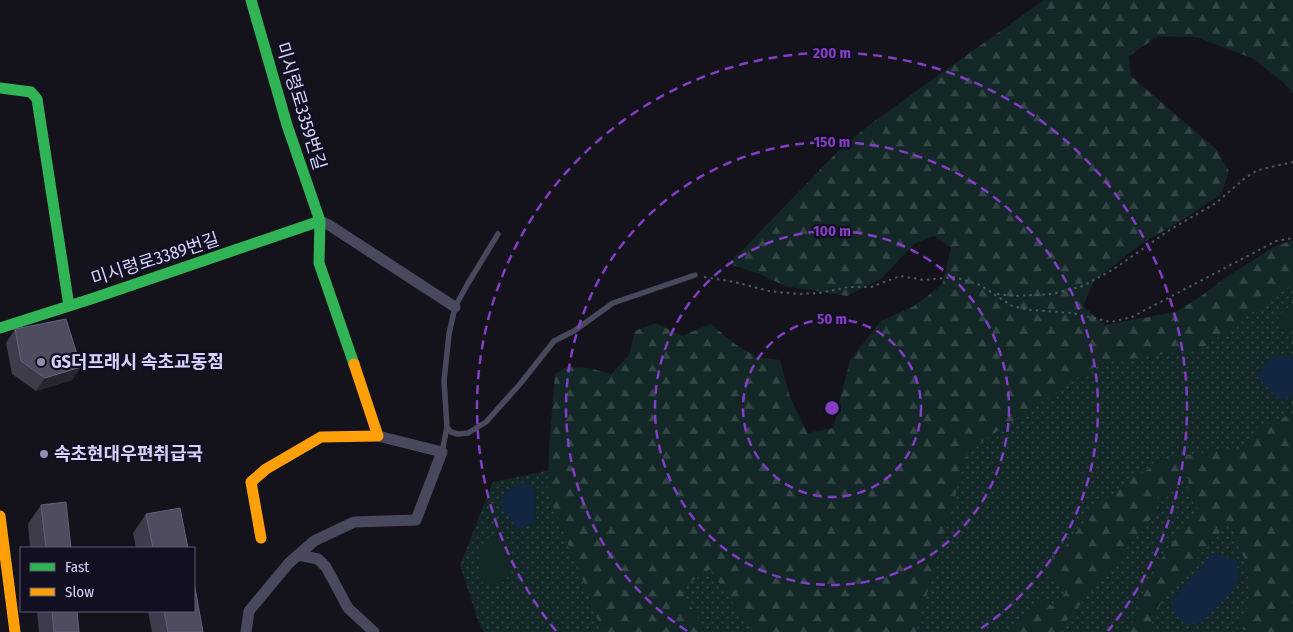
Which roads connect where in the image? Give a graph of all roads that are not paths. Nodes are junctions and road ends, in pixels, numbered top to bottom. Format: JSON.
{"nodes":[{"id":1,"x":251,"y":0,"type":"edge"},
{"id":2,"x":0,"y":88,"type":"edge"},
{"id":3,"x":320,"y":221,"type":"junction"},
{"id":4,"x":498,"y":234,"type":"dead end"},
{"id":5,"x":695,"y":275,"type":"road end"},
{"id":6,"x":68,"y":306,"type":"junction"},
{"id":7,"x":455,"y":307,"type":"junction"},
{"id":8,"x":0,"y":328,"type":"edge"},
{"id":9,"x":447,"y":428,"type":"junction"},
{"id":10,"x":378,"y":436,"type":"junction"},
{"id":11,"x":442,"y":452,"type":"junction"},
{"id":12,"x":0,"y":516,"type":"edge"},
{"id":13,"x":261,"y":538,"type":"dead end"},
{"id":14,"x":298,"y":555,"type":"junction"},
{"id":15,"x":3,"y":568,"type":"edge"},
{"id":16,"x":4,"y":586,"type":"edge"},
{"id":17,"x":15,"y":632,"type":"edge"},
{"id":18,"x":246,"y":632,"type":"edge"},
{"id":19,"x":374,"y":632,"type":"edge"}],
"edges":[{"from":1,"to":3,"type":"street","name":"미시령로3359번길"},
{"from":2,"to":6,"type":"street"},
{"from":3,"to":6,"type":"street","name":"미시령로3389번길"},
{"from":3,"to":7,"type":"street"},
{"from":3,"to":10,"type":"street"},
{"from":4,"to":7,"type":"lane"},
{"from":5,"to":9,"type":"lane"},
{"from":6,"to":8,"type":"street","name":"미시령로3389번길"},
{"from":7,"to":9,"type":"lane"},
{"from":9,"to":11,"type":"lane"},
{"from":10,"to":11,"type":"street"},
{"from":10,"to":13,"type":"street"},
{"from":11,"to":14,"type":"street"},
{"from":12,"to":15,"type":"street"},
{"from":14,"to":18,"type":"street"},
{"from":14,"to":19,"type":"street"},
{"from":15,"to":16,"type":"street"},
{"from":16,"to":17,"type":"street"}]}
